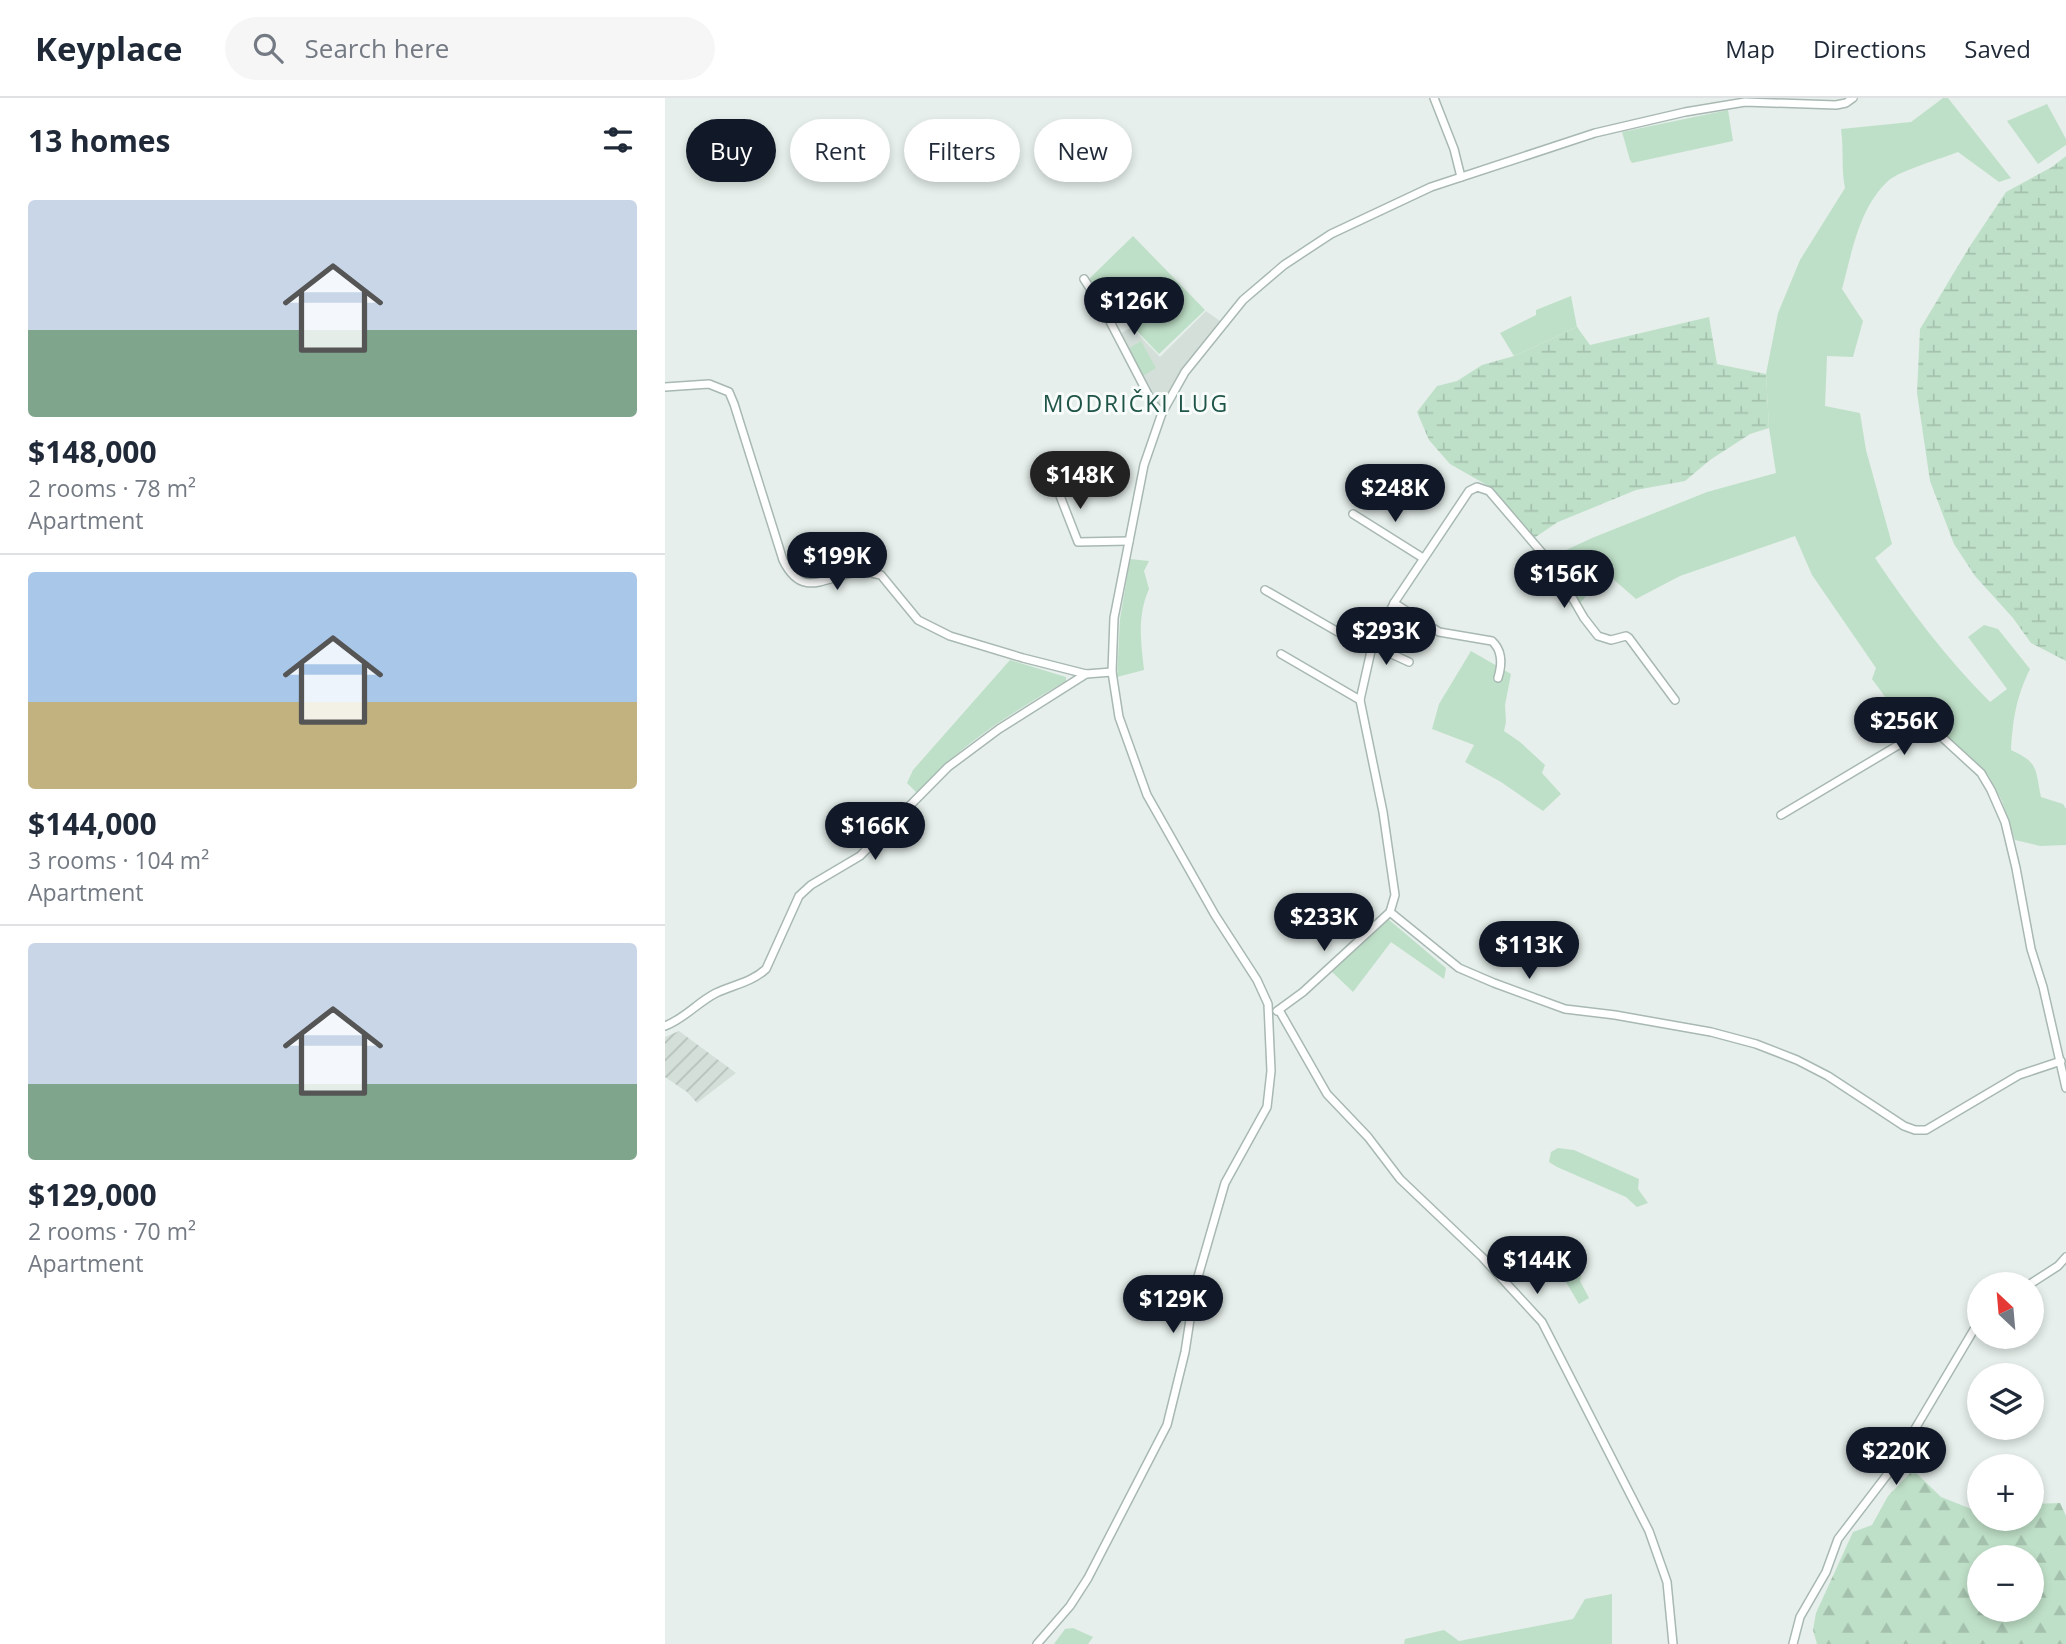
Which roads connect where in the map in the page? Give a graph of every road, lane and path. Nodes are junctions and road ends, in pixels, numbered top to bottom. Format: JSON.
{"nodes":[{"id":1,"x":1434,"y":98,"type":"edge"},
{"id":2,"x":1853,"y":98,"type":"edge"},
{"id":3,"x":1461,"y":177,"type":"junction"},
{"id":4,"x":1084,"y":279,"type":"dead end"},
{"id":5,"x":665,"y":387,"type":"edge"},
{"id":6,"x":1162,"y":413,"type":"junction"},
{"id":7,"x":1046,"y":460,"type":"dead end"},
{"id":8,"x":1353,"y":514,"type":"dead end"},
{"id":9,"x":1129,"y":541,"type":"junction"},
{"id":10,"x":1423,"y":558,"type":"junction"},
{"id":11,"x":1265,"y":590,"type":"dead end"},
{"id":12,"x":1394,"y":603,"type":"junction"},
{"id":13,"x":1373,"y":649,"type":"junction"},
{"id":14,"x":1281,"y":654,"type":"dead end"},
{"id":15,"x":1409,"y":662,"type":"dead end"},
{"id":16,"x":1112,"y":672,"type":"junction"},
{"id":17,"x":1086,"y":674,"type":"junction"},
{"id":18,"x":1498,"y":678,"type":"dead end"},
{"id":19,"x":1360,"y":700,"type":"junction"},
{"id":20,"x":1675,"y":700,"type":"dead end"},
{"id":21,"x":1781,"y":815,"type":"dead end"},
{"id":22,"x":1389,"y":912,"type":"junction"},
{"id":23,"x":1279,"y":1010,"type":"junction"},
{"id":24,"x":1270,"y":1013,"type":"junction"},
{"id":25,"x":665,"y":1026,"type":"edge"},
{"id":26,"x":2061,"y":1061,"type":"junction"},
{"id":27,"x":2066,"y":1088,"type":"edge"},
{"id":28,"x":2066,"y":1257,"type":"edge"},
{"id":29,"x":2044,"y":1275,"type":"edge"},
{"id":30,"x":1967,"y":1341,"type":"edge"},
{"id":31,"x":1037,"y":1644,"type":"edge"},
{"id":32,"x":1673,"y":1644,"type":"edge"},
{"id":33,"x":1793,"y":1644,"type":"edge"}],
"edges":[{"from":1,"to":3,"type":"street"},
{"from":2,"to":3,"type":"street"},
{"from":3,"to":6,"type":"street"},
{"from":4,"to":6,"type":"street"},
{"from":5,"to":17,"type":"street"},
{"from":6,"to":9,"type":"street"},
{"from":7,"to":9,"type":"street"},
{"from":8,"to":10,"type":"street"},
{"from":9,"to":16,"type":"street"},
{"from":10,"to":12,"type":"street"},
{"from":10,"to":20,"type":"street"},
{"from":11,"to":13,"type":"street"},
{"from":12,"to":13,"type":"street"},
{"from":12,"to":18,"type":"street"},
{"from":13,"to":15,"type":"street"},
{"from":13,"to":19,"type":"street"},
{"from":14,"to":19,"type":"street"},
{"from":16,"to":17,"type":"street"},
{"from":16,"to":24,"type":"street"},
{"from":17,"to":25,"type":"street"},
{"from":19,"to":22,"type":"street"},
{"from":21,"to":26,"type":"street"},
{"from":22,"to":23,"type":"street"},
{"from":22,"to":26,"type":"street"},
{"from":23,"to":24,"type":"street"},
{"from":23,"to":32,"type":"street"},
{"from":24,"to":31,"type":"street"},
{"from":26,"to":27,"type":"street"},
{"from":28,"to":29,"type":"street"},
{"from":30,"to":33,"type":"street"}]}
